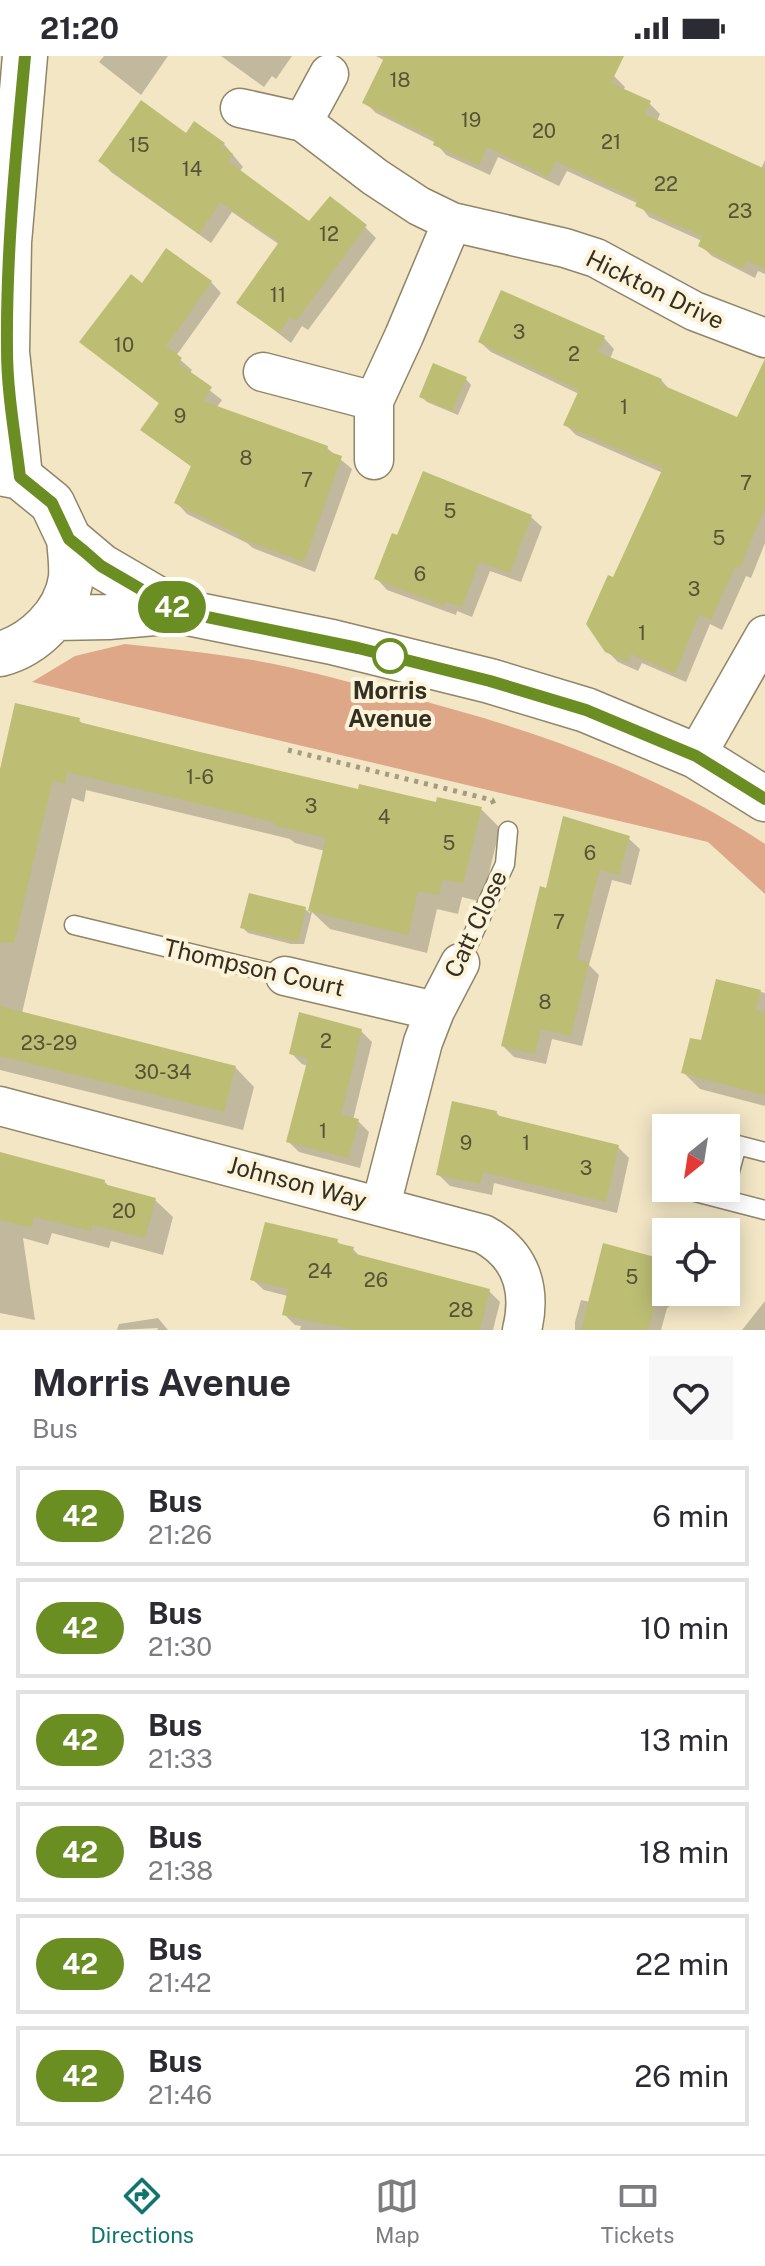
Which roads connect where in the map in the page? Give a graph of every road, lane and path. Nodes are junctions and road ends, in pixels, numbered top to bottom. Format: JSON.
{"nodes":[{"id":1,"x":25,"y":56,"type":"edge"},
{"id":2,"x":329,"y":74,"type":"dead end"},
{"id":3,"x":240,"y":108,"type":"dead end"},
{"id":4,"x":303,"y":122,"type":"junction"},
{"id":5,"x":452,"y":222,"type":"junction"},
{"id":6,"x":765,"y":338,"type":"edge"},
{"id":7,"x":263,"y":372,"type":"dead end"},
{"id":8,"x":374,"y":401,"type":"junction"},
{"id":9,"x":374,"y":460,"type":"dead end"},
{"id":10,"x":10,"y":475,"type":"edge"},
{"id":11,"x":69,"y":539,"type":"junction"},
{"id":12,"x":178,"y":611,"type":"junction"},
{"id":13,"x":55,"y":618,"type":"junction"},
{"id":14,"x":765,"y":635,"type":"edge"},
{"id":15,"x":0,"y":654,"type":"edge"},
{"id":16,"x":288,"y":750,"type":"dead end"},
{"id":17,"x":696,"y":756,"type":"junction"},
{"id":18,"x":765,"y":799,"type":"edge"},
{"id":19,"x":508,"y":831,"type":"joint"},
{"id":20,"x":74,"y":925,"type":"dead end"},
{"id":21,"x":460,"y":963,"type":"joint"},
{"id":22,"x":285,"y":976,"type":"joint"},
{"id":23,"x":435,"y":1011,"type":"junction"},
{"id":24,"x":0,"y":1106,"type":"edge"},
{"id":25,"x":740,"y":1146,"type":"edge"},
{"id":26,"x":765,"y":1152,"type":"edge"},
{"id":27,"x":740,"y":1198,"type":"edge"},
{"id":28,"x":381,"y":1205,"type":"junction"},
{"id":29,"x":765,"y":1210,"type":"edge"},
{"id":30,"x":522,"y":1330,"type":"edge"}],
"edges":[{"from":1,"to":10,"type":"street"},
{"from":2,"to":4,"type":"street"},
{"from":3,"to":4,"type":"street","name":"Hickton Drive"},
{"from":4,"to":5,"type":"street","name":"Hickton Drive"},
{"from":5,"to":6,"type":"street","name":"Hickton Drive"},
{"from":5,"to":8,"type":"street"},
{"from":7,"to":8,"type":"street"},
{"from":8,"to":9,"type":"street"},
{"from":10,"to":11,"type":"street"},
{"from":11,"to":12,"type":"street"},
{"from":11,"to":13,"type":"street"},
{"from":12,"to":13,"type":"street"},
{"from":12,"to":17,"type":"street"},
{"from":13,"to":15,"type":"street"},
{"from":14,"to":17,"type":"street"},
{"from":16,"to":19,"type":"path"},
{"from":17,"to":18,"type":"street"},
{"from":19,"to":21,"type":"lane","name":"Catt Close"},
{"from":20,"to":22,"type":"lane","name":"Thompson Court"},
{"from":21,"to":23,"type":"street","name":"Catt Close"},
{"from":22,"to":23,"type":"street","name":"Thompson Court"},
{"from":23,"to":28,"type":"street","name":"Catt Close"},
{"from":24,"to":28,"type":"street","name":"Johnson Way"},
{"from":25,"to":26,"type":"lane"},
{"from":27,"to":29,"type":"lane"},
{"from":28,"to":30,"type":"street","name":"Johnson Way"}]}
